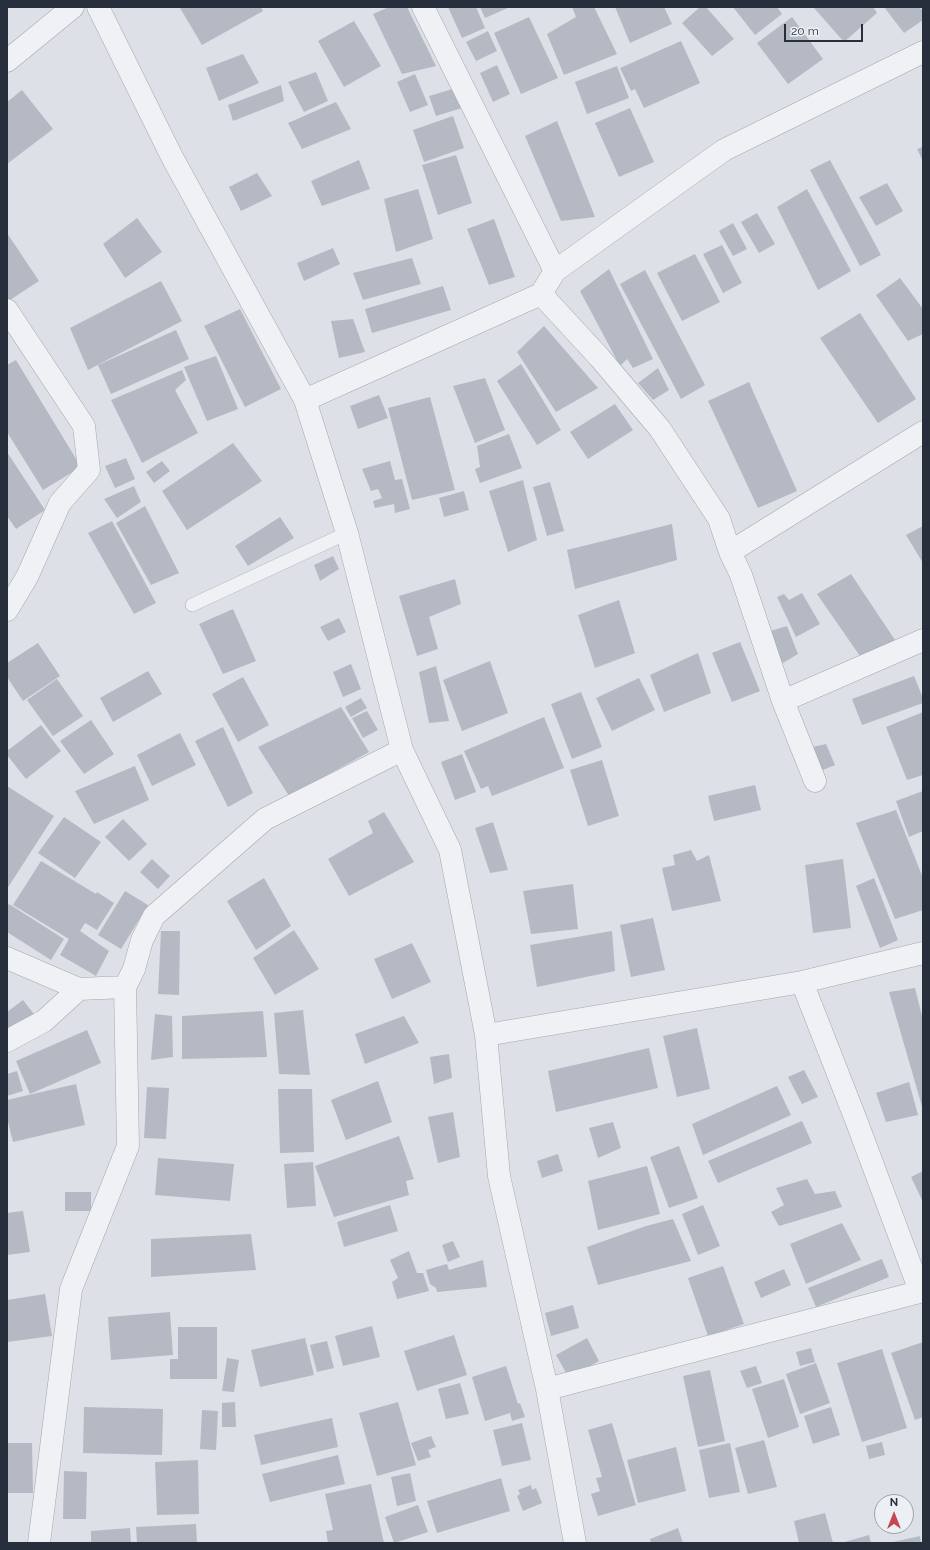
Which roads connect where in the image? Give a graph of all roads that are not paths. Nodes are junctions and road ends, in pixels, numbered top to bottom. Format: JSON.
{"nodes":[{"id":1,"x":73,"y":7,"type":"edge"},
{"id":2,"x":98,"y":7,"type":"edge"},
{"id":3,"x":423,"y":7,"type":"edge"},
{"id":4,"x":923,"y":52,"type":"edge"},
{"id":5,"x":7,"y":61,"type":"edge"},
{"id":6,"x":555,"y":271,"type":"junction"},
{"id":7,"x":541,"y":294,"type":"junction"},
{"id":8,"x":7,"y":310,"type":"edge"},
{"id":9,"x":305,"y":400,"type":"junction"},
{"id":10,"x":923,"y":432,"type":"edge"},
{"id":11,"x":347,"y":533,"type":"junction"},
{"id":12,"x":730,"y":552,"type":"junction"},
{"id":13,"x":192,"y":605,"type":"dead end"},
{"id":14,"x":7,"y":610,"type":"edge"},
{"id":15,"x":923,"y":640,"type":"edge"},
{"id":16,"x":783,"y":701,"type":"junction"},
{"id":17,"x":402,"y":750,"type":"junction"},
{"id":18,"x":814,"y":781,"type":"dead end"},
{"id":19,"x":923,"y":953,"type":"edge"},
{"id":20,"x":7,"y":958,"type":"edge"},
{"id":21,"x":802,"y":982,"type":"junction"},
{"id":22,"x":125,"y":987,"type":"junction"},
{"id":23,"x":79,"y":990,"type":"junction"},
{"id":24,"x":486,"y":1035,"type":"junction"},
{"id":25,"x":7,"y":1041,"type":"edge"},
{"id":26,"x":922,"y":1291,"type":"edge"},
{"id":27,"x":548,"y":1389,"type":"junction"},
{"id":28,"x":39,"y":1543,"type":"edge"},
{"id":29,"x":575,"y":1543,"type":"edge"}],
"edges":[{"from":1,"to":5,"type":"street"},
{"from":2,"to":9,"type":"street"},
{"from":3,"to":6,"type":"street"},
{"from":4,"to":6,"type":"street"},
{"from":6,"to":7,"type":"street"},
{"from":7,"to":9,"type":"street"},
{"from":7,"to":12,"type":"street"},
{"from":8,"to":14,"type":"street"},
{"from":9,"to":11,"type":"street"},
{"from":10,"to":12,"type":"street"},
{"from":11,"to":13,"type":"lane"},
{"from":11,"to":17,"type":"street"},
{"from":12,"to":16,"type":"street"},
{"from":15,"to":16,"type":"street"},
{"from":16,"to":18,"type":"street"},
{"from":17,"to":22,"type":"street"},
{"from":17,"to":24,"type":"street"},
{"from":19,"to":21,"type":"street"},
{"from":20,"to":23,"type":"street"},
{"from":21,"to":24,"type":"street"},
{"from":21,"to":26,"type":"street"},
{"from":22,"to":23,"type":"street"},
{"from":22,"to":28,"type":"street"},
{"from":23,"to":25,"type":"street"},
{"from":24,"to":27,"type":"street"},
{"from":26,"to":27,"type":"street"},
{"from":27,"to":29,"type":"street"}]}
